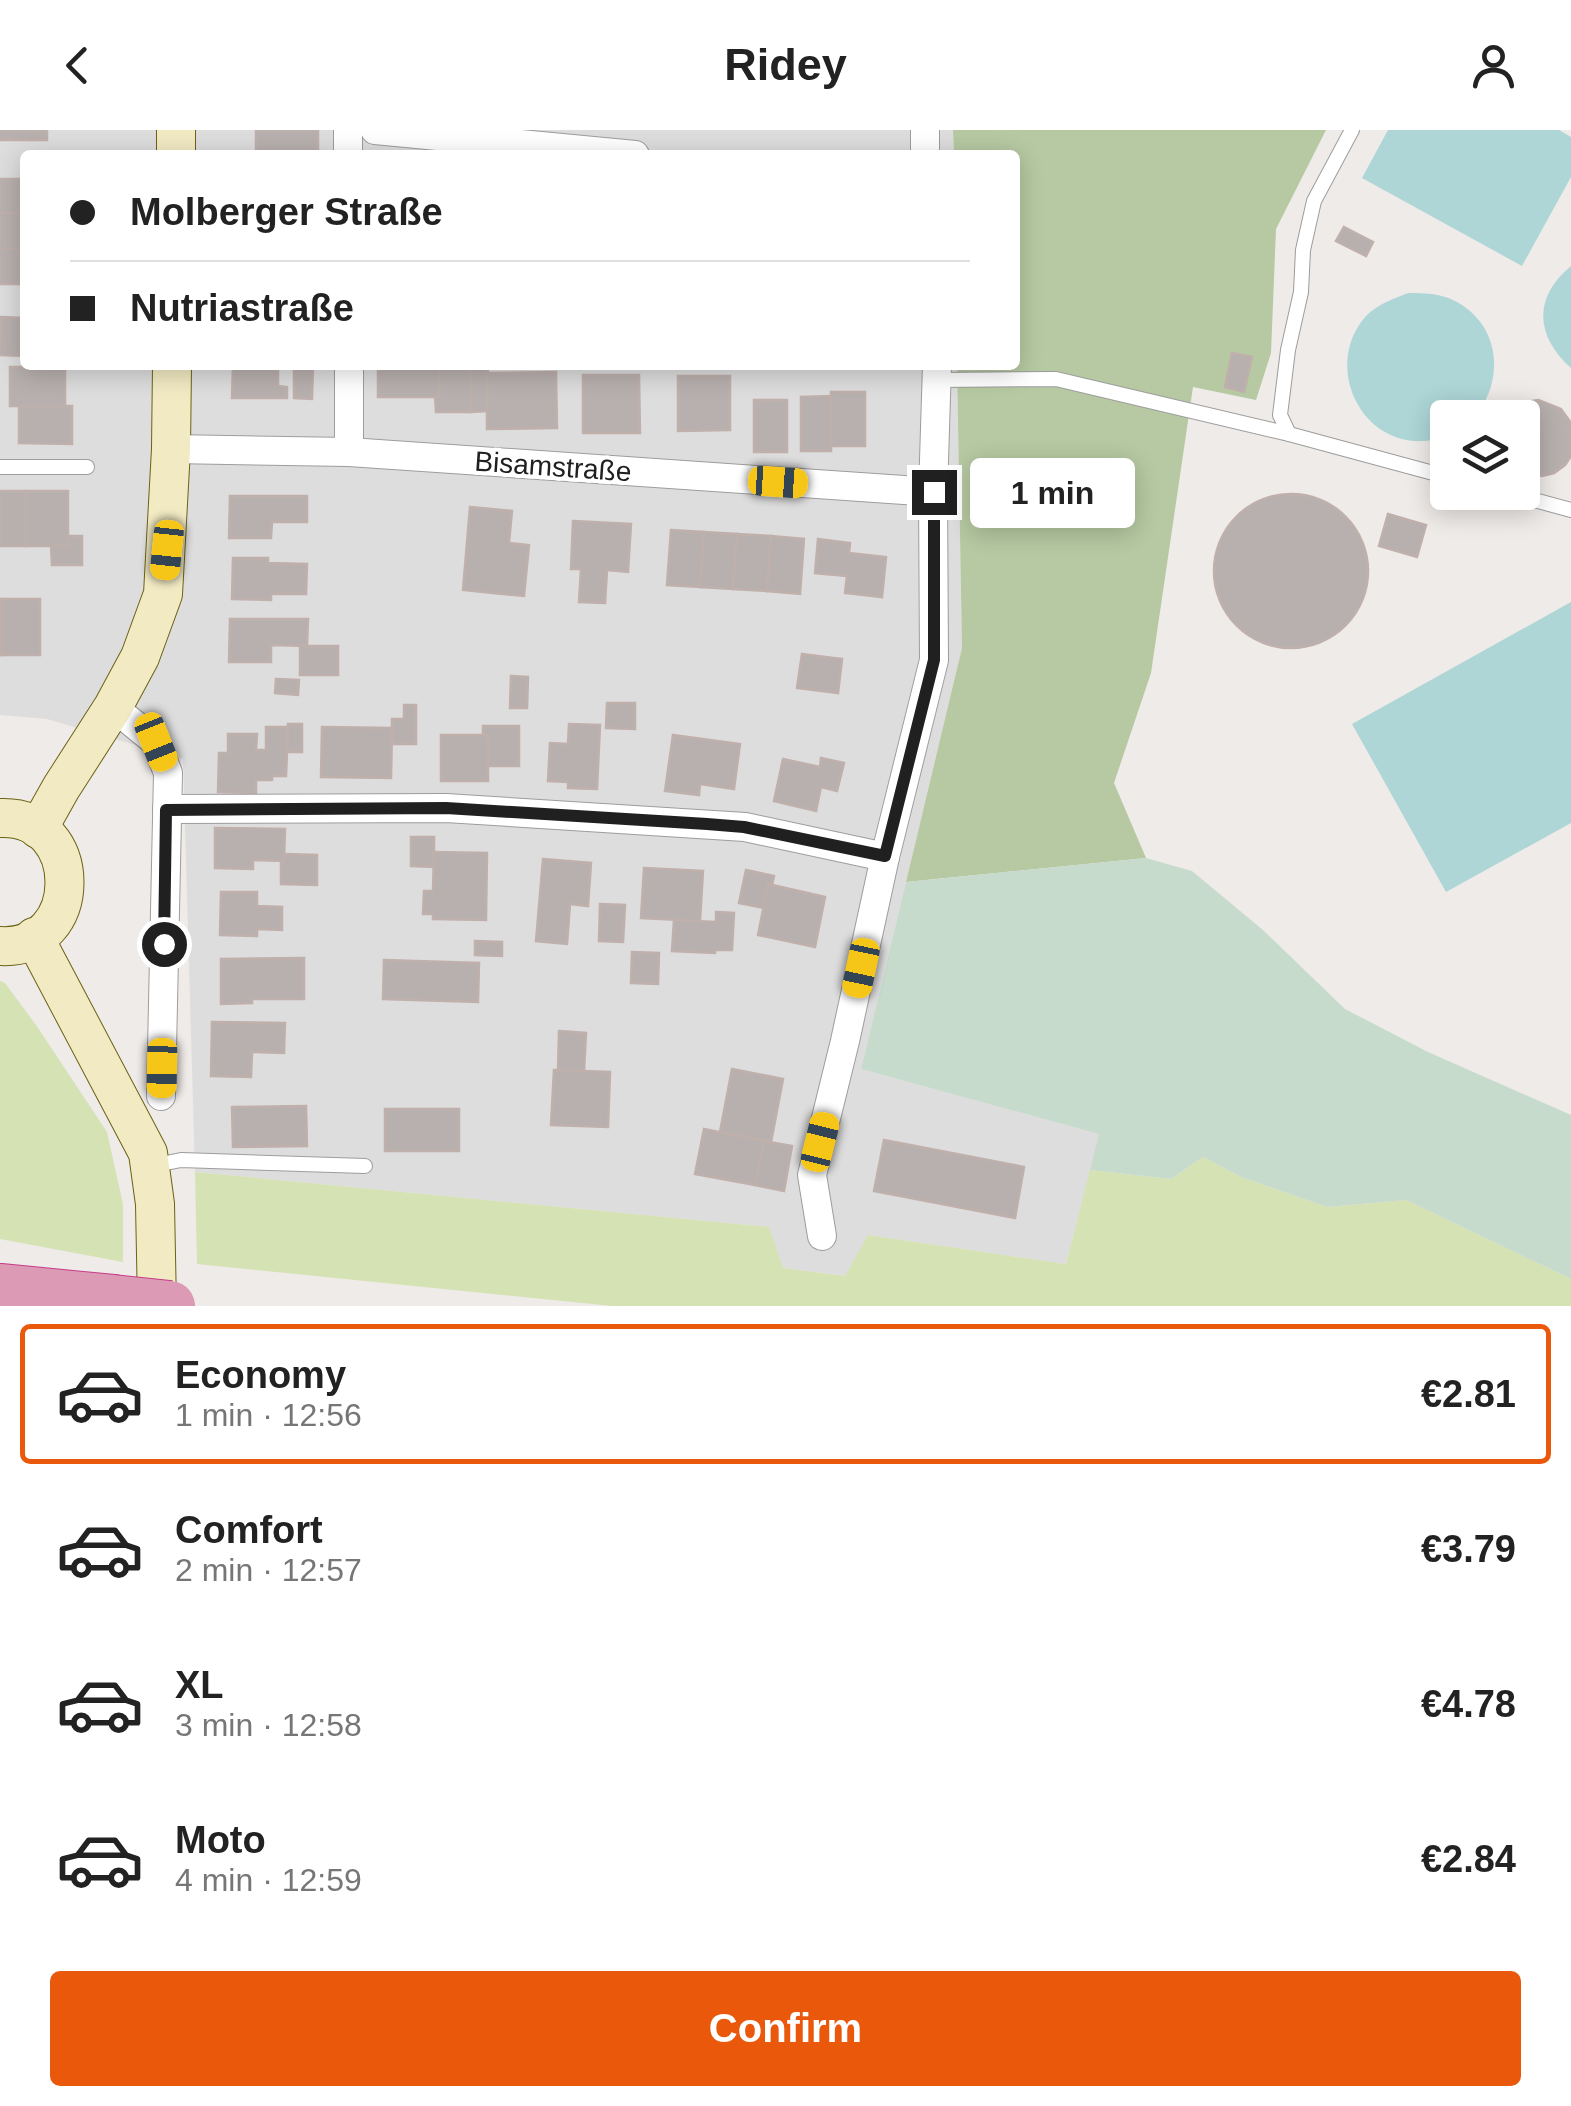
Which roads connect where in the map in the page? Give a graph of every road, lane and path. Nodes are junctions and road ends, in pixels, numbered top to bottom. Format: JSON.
{"nodes":[{"id":1,"x":375,"y":130,"type":"edge"},
{"id":2,"x":1352,"y":130,"type":"edge"},
{"id":3,"x":584,"y":150,"type":"edge"},
{"id":4,"x":172,"y":370,"type":"edge"},
{"id":5,"x":349,"y":370,"type":"edge"},
{"id":6,"x":938,"y":373,"type":"edge"},
{"id":7,"x":1290,"y":434,"type":"junction"},
{"id":8,"x":171,"y":450,"type":"junction"},
{"id":9,"x":349,"y":452,"type":"junction"},
{"id":10,"x":0,"y":467,"type":"edge"},
{"id":11,"x":87,"y":467,"type":"dead end"},
{"id":12,"x":1430,"y":472,"type":"edge"},
{"id":13,"x":934,"y":492,"type":"junction"},
{"id":14,"x":1540,"y":502,"type":"edge"},
{"id":15,"x":1571,"y":510,"type":"edge"},
{"id":16,"x":113,"y":708,"type":"junction"},
{"id":17,"x":166,"y":810,"type":"junction"},
{"id":18,"x":0,"y":818,"type":"edge"},
{"id":19,"x":38,"y":829,"type":"junction"},
{"id":20,"x":885,"y":856,"type":"junction"},
{"id":21,"x":17,"y":941,"type":"edge"},
{"id":22,"x":161,"y":1096,"type":"dead end"},
{"id":23,"x":365,"y":1166,"type":"dead end"},
{"id":24,"x":150,"y":1167,"type":"junction"},
{"id":25,"x":822,"y":1236,"type":"dead end"},
{"id":26,"x":0,"y":1289,"type":"edge"},
{"id":27,"x":135,"y":1303,"type":"edge"},
{"id":28,"x":170,"y":1306,"type":"edge"}],
"edges":[{"from":1,"to":3,"type":"street"},
{"from":2,"to":7,"type":"lane"},
{"from":4,"to":8,"type":"main road"},
{"from":5,"to":9,"type":"street"},
{"from":6,"to":7,"type":"lane"},
{"from":6,"to":13,"type":"street"},
{"from":7,"to":12,"type":"lane"},
{"from":8,"to":9,"type":"street","name":"Bisamstraße"},
{"from":8,"to":16,"type":"main road"},
{"from":9,"to":13,"type":"street","name":"Bisamstraße"},
{"from":10,"to":11,"type":"lane"},
{"from":13,"to":20,"type":"street"},
{"from":14,"to":15,"type":"lane"},
{"from":16,"to":17,"type":"street"},
{"from":16,"to":19,"type":"main road"},
{"from":17,"to":20,"type":"street"},
{"from":17,"to":22,"type":"street"},
{"from":18,"to":19,"type":"main road"},
{"from":19,"to":21,"type":"main road"},
{"from":20,"to":25,"type":"street"},
{"from":21,"to":24,"type":"main road"},
{"from":23,"to":24,"type":"lane"},
{"from":24,"to":27,"type":"main road"},
{"from":26,"to":27,"type":"highway"},
{"from":27,"to":28,"type":"highway","bridge":true}]}
